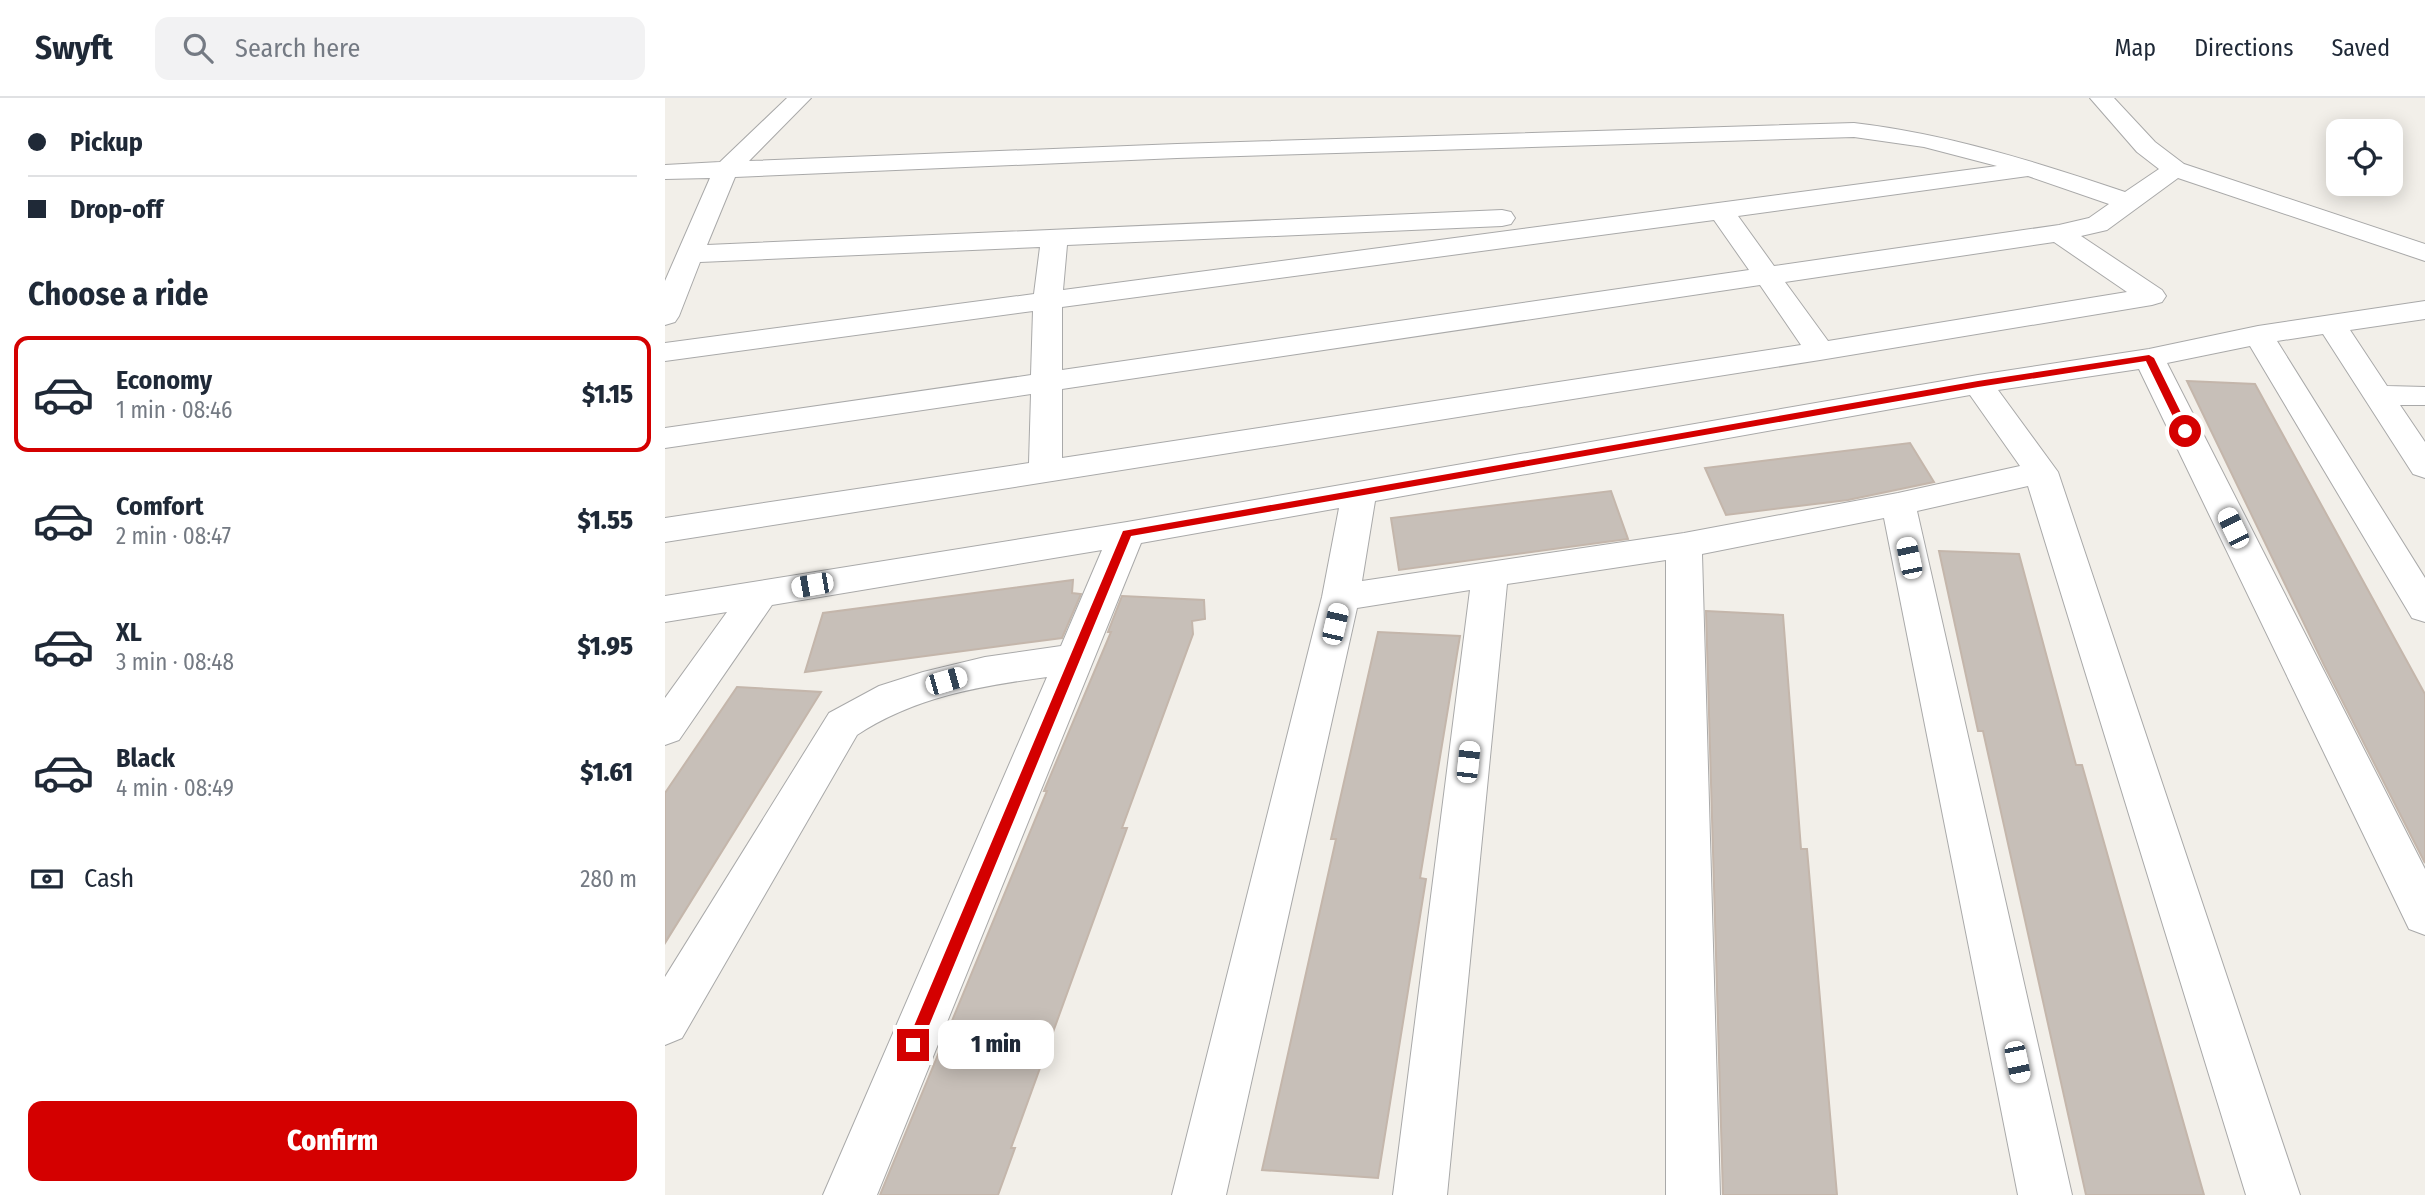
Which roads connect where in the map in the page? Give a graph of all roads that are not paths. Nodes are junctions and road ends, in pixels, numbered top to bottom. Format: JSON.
{"nodes":[{"id":1,"x":800,"y":98,"type":"edge"},
{"id":2,"x":819,"y":98,"type":"edge"},
{"id":3,"x":2101,"y":98,"type":"edge"},
{"id":4,"x":2025,"y":167,"type":"junction"},
{"id":5,"x":2175,"y":169,"type":"junction"},
{"id":6,"x":665,"y":172,"type":"edge"},
{"id":7,"x":1991,"y":174,"type":"junction"},
{"id":8,"x":722,"y":178,"type":"junction"},
{"id":9,"x":665,"y":191,"type":"edge"},
{"id":10,"x":2128,"y":202,"type":"junction"},
{"id":11,"x":1721,"y":211,"type":"junction"},
{"id":12,"x":1640,"y":222,"type":"junction"},
{"id":13,"x":2059,"y":233,"type":"junction"},
{"id":14,"x":1053,"y":238,"type":"junction"},
{"id":15,"x":2425,"y":253,"type":"edge"},
{"id":16,"x":689,"y":254,"type":"junction"},
{"id":17,"x":1769,"y":276,"type":"junction"},
{"id":18,"x":1048,"y":301,"type":"junction"},
{"id":19,"x":2425,"y":310,"type":"edge"},
{"id":20,"x":665,"y":316,"type":"edge"},
{"id":21,"x":2332,"y":325,"type":"junction"},
{"id":22,"x":2258,"y":335,"type":"junction"},
{"id":23,"x":1820,"y":351,"type":"junction"},
{"id":24,"x":665,"y":352,"type":"edge"},
{"id":25,"x":2149,"y":358,"type":"junction"},
{"id":26,"x":1049,"y":382,"type":"junction"},
{"id":27,"x":1978,"y":384,"type":"junction"},
{"id":28,"x":2377,"y":395,"type":"junction"},
{"id":29,"x":2425,"y":396,"type":"edge"},
{"id":30,"x":665,"y":438,"type":"edge"},
{"id":31,"x":2425,"y":467,"type":"edge"},
{"id":32,"x":1045,"y":471,"type":"junction"},
{"id":33,"x":2041,"y":472,"type":"junction"},
{"id":34,"x":1359,"y":492,"type":"junction"},
{"id":35,"x":1898,"y":504,"type":"junction"},
{"id":36,"x":665,"y":530,"type":"edge"},
{"id":37,"x":1127,"y":534,"type":"junction"},
{"id":38,"x":1684,"y":545,"type":"junction"},
{"id":39,"x":1490,"y":573,"type":"junction"},
{"id":40,"x":760,"y":594,"type":"junction"},
{"id":41,"x":1341,"y":597,"type":"junction"},
{"id":42,"x":2425,"y":609,"type":"edge"},
{"id":43,"x":665,"y":610,"type":"edge"},
{"id":44,"x":1075,"y":659,"type":"junction"},
{"id":45,"x":665,"y":729,"type":"edge"},
{"id":46,"x":2425,"y":915,"type":"edge"},
{"id":47,"x":665,"y":1022,"type":"edge"},
{"id":48,"x":850,"y":1195,"type":"edge"},
{"id":49,"x":1199,"y":1195,"type":"edge"},
{"id":50,"x":1420,"y":1195,"type":"edge"},
{"id":51,"x":1693,"y":1195,"type":"edge"},
{"id":52,"x":2045,"y":1195,"type":"edge"},
{"id":53,"x":2273,"y":1195,"type":"edge"}],
"edges":[{"from":1,"to":2,"type":"street"},
{"from":1,"to":8,"type":"street"},
{"from":3,"to":5,"type":"street"},
{"from":4,"to":7,"type":"street"},
{"from":4,"to":8,"type":"street"},
{"from":4,"to":10,"type":"street"},
{"from":5,"to":10,"type":"street"},
{"from":5,"to":15,"type":"street"},
{"from":6,"to":8,"type":"street"},
{"from":7,"to":8,"type":"street"},
{"from":7,"to":11,"type":"street"},
{"from":8,"to":9,"type":"street"},
{"from":8,"to":16,"type":"street"},
{"from":10,"to":13,"type":"street"},
{"from":11,"to":12,"type":"street"},
{"from":11,"to":17,"type":"street"},
{"from":12,"to":14,"type":"street"},
{"from":12,"to":18,"type":"street"},
{"from":13,"to":17,"type":"street"},
{"from":13,"to":23,"type":"street"},
{"from":14,"to":16,"type":"street"},
{"from":14,"to":18,"type":"street"},
{"from":16,"to":20,"type":"street"},
{"from":17,"to":23,"type":"street"},
{"from":17,"to":26,"type":"street"},
{"from":18,"to":24,"type":"street"},
{"from":18,"to":26,"type":"street"},
{"from":19,"to":21,"type":"street"},
{"from":21,"to":22,"type":"street"},
{"from":21,"to":28,"type":"street"},
{"from":22,"to":25,"type":"street"},
{"from":22,"to":42,"type":"street"},
{"from":23,"to":32,"type":"street"},
{"from":25,"to":27,"type":"street"},
{"from":25,"to":46,"type":"street"},
{"from":26,"to":30,"type":"street"},
{"from":26,"to":32,"type":"street"},
{"from":27,"to":33,"type":"street"},
{"from":27,"to":34,"type":"street"},
{"from":28,"to":29,"type":"street"},
{"from":28,"to":31,"type":"street"},
{"from":32,"to":36,"type":"street"},
{"from":33,"to":35,"type":"street"},
{"from":33,"to":53,"type":"street"},
{"from":34,"to":37,"type":"street"},
{"from":34,"to":41,"type":"street"},
{"from":35,"to":38,"type":"street"},
{"from":35,"to":52,"type":"street"},
{"from":37,"to":40,"type":"street"},
{"from":37,"to":44,"type":"street"},
{"from":38,"to":39,"type":"street"},
{"from":38,"to":51,"type":"street"},
{"from":39,"to":41,"type":"street"},
{"from":39,"to":50,"type":"street"},
{"from":40,"to":43,"type":"street"},
{"from":40,"to":45,"type":"street"},
{"from":41,"to":49,"type":"street"},
{"from":44,"to":47,"type":"street"},
{"from":44,"to":48,"type":"street"}]}
